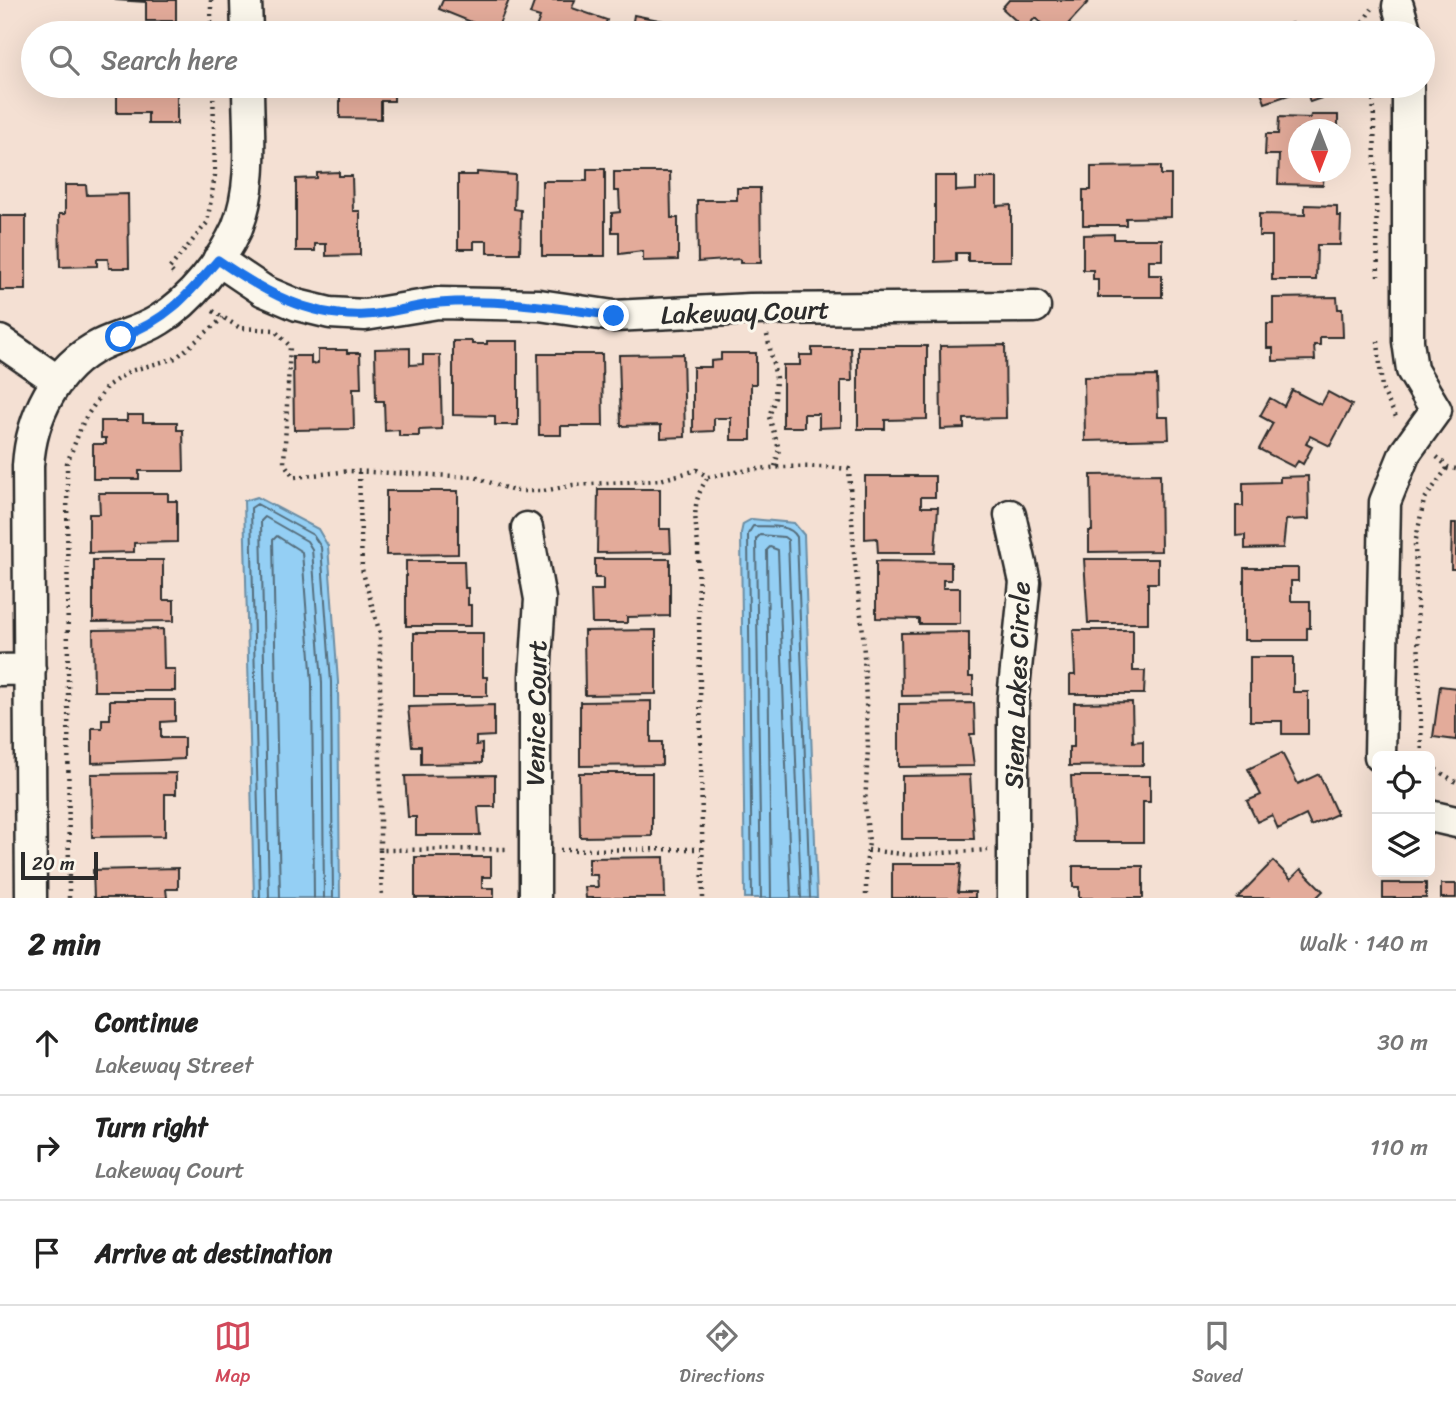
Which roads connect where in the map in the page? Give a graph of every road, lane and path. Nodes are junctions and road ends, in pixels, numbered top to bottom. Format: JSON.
{"nodes":[{"id":1,"x":211,"y":0,"type":"edge"},
{"id":2,"x":246,"y":0,"type":"edge"},
{"id":3,"x":1396,"y":8,"type":"edge"},
{"id":4,"x":211,"y":21,"type":"edge"},
{"id":5,"x":247,"y":21,"type":"edge"},
{"id":6,"x":1371,"y":21,"type":"edge"},
{"id":7,"x":213,"y":98,"type":"edge"},
{"id":8,"x":247,"y":98,"type":"edge"},
{"id":9,"x":1408,"y":98,"type":"edge"},
{"id":10,"x":218,"y":260,"type":"junction"},
{"id":11,"x":191,"y":291,"type":"junction"},
{"id":12,"x":1035,"y":307,"type":"dead end"},
{"id":13,"x":223,"y":318,"type":"junction"},
{"id":14,"x":767,"y":329,"type":"dead end"},
{"id":15,"x":0,"y":341,"type":"edge"},
{"id":16,"x":58,"y":381,"type":"junction"},
{"id":17,"x":1446,"y":418,"type":"edge"},
{"id":18,"x":775,"y":467,"type":"junction"},
{"id":19,"x":1456,"y":469,"type":"edge"},
{"id":20,"x":359,"y":472,"type":"junction"},
{"id":21,"x":708,"y":477,"type":"junction"},
{"id":22,"x":1010,"y":515,"type":"dead end"},
{"id":23,"x":527,"y":528,"type":"dead end"},
{"id":24,"x":30,"y":669,"type":"junction"},
{"id":25,"x":0,"y":670,"type":"edge"},
{"id":26,"x":1380,"y":751,"type":"edge"},
{"id":27,"x":1422,"y":751,"type":"edge"},
{"id":28,"x":1435,"y":769,"type":"edge"},
{"id":29,"x":1456,"y":782,"type":"edge"},
{"id":30,"x":1435,"y":817,"type":"edge"},
{"id":31,"x":1456,"y":822,"type":"edge"},
{"id":32,"x":535,"y":849,"type":"junction"},
{"id":33,"x":701,"y":849,"type":"junction"},
{"id":34,"x":380,"y":850,"type":"junction"},
{"id":35,"x":868,"y":850,"type":"junction"},
{"id":36,"x":1013,"y":851,"type":"junction"},
{"id":37,"x":31,"y":898,"type":"edge"},
{"id":38,"x":69,"y":898,"type":"edge"},
{"id":39,"x":382,"y":898,"type":"edge"},
{"id":40,"x":535,"y":898,"type":"edge"},
{"id":41,"x":703,"y":898,"type":"edge"},
{"id":42,"x":866,"y":898,"type":"edge"},
{"id":43,"x":1013,"y":898,"type":"edge"}],
"edges":[{"from":1,"to":4,"type":"path"},
{"from":2,"to":5,"type":"street"},
{"from":3,"to":6,"type":"path"},
{"from":7,"to":11,"type":"path"},
{"from":8,"to":10,"type":"street"},
{"from":9,"to":17,"type":"street"},
{"from":10,"to":11,"type":"street"},
{"from":10,"to":12,"type":"street","name":"Lakeway Court"},
{"from":11,"to":13,"type":"path"},
{"from":11,"to":16,"type":"street"},
{"from":13,"to":20,"type":"path"},
{"from":13,"to":38,"type":"path"},
{"from":14,"to":18,"type":"path"},
{"from":15,"to":16,"type":"street"},
{"from":16,"to":24,"type":"street"},
{"from":17,"to":26,"type":"street"},
{"from":18,"to":21,"type":"path"},
{"from":18,"to":35,"type":"path"},
{"from":19,"to":27,"type":"path"},
{"from":20,"to":21,"type":"path"},
{"from":20,"to":34,"type":"path"},
{"from":21,"to":33,"type":"path"},
{"from":22,"to":36,"type":"street","name":"Siena Lakes Circle"},
{"from":23,"to":32,"type":"street","name":"Venice Court"},
{"from":24,"to":25,"type":"street"},
{"from":24,"to":37,"type":"street"},
{"from":28,"to":29,"type":"path"},
{"from":30,"to":31,"type":"street"},
{"from":32,"to":33,"type":"path"},
{"from":32,"to":34,"type":"path"},
{"from":32,"to":40,"type":"street","name":"Venice Court"},
{"from":33,"to":41,"type":"path"},
{"from":34,"to":39,"type":"path"},
{"from":35,"to":36,"type":"path"},
{"from":35,"to":42,"type":"path"},
{"from":36,"to":43,"type":"street","name":"Siena Lakes Circle"}]}
